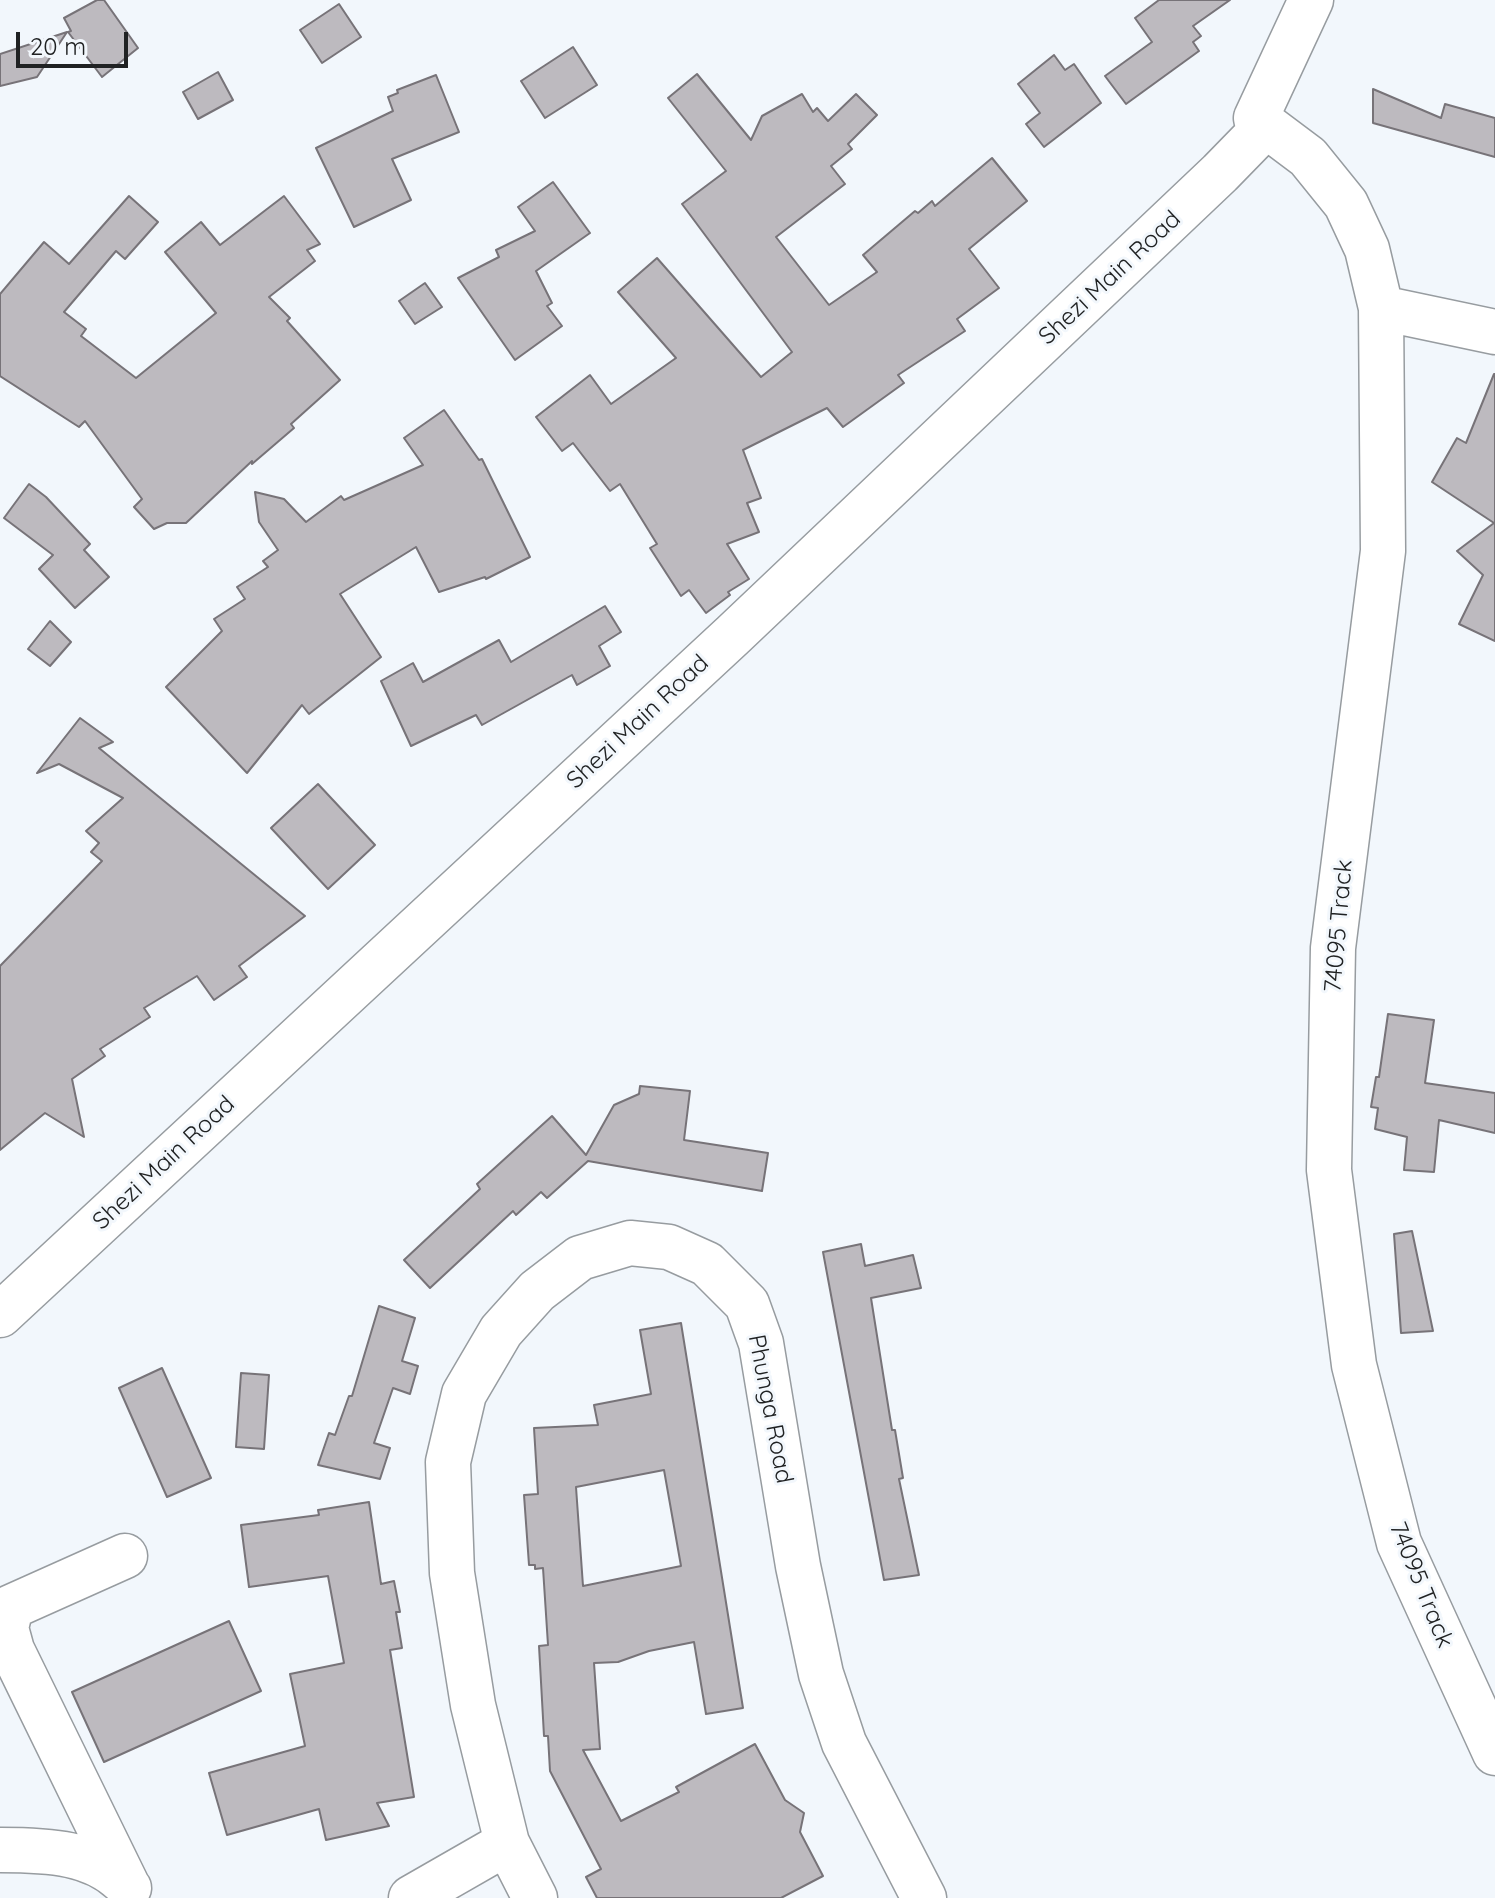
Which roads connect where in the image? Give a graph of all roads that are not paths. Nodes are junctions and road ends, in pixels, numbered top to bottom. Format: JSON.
{"nodes":[{"id":1,"x":1311,"y":0,"type":"edge"},
{"id":2,"x":1256,"y":118,"type":"junction"},
{"id":3,"x":1381,"y":308,"type":"junction"},
{"id":4,"x":1495,"y":332,"type":"edge"},
{"id":5,"x":0,"y":1315,"type":"edge"},
{"id":6,"x":125,"y":1556,"type":"dead end"},
{"id":7,"x":1495,"y":1753,"type":"edge"},
{"id":8,"x":507,"y":1843,"type":"junction"},
{"id":9,"x":0,"y":1850,"type":"edge"},
{"id":10,"x":131,"y":1892,"type":"edge"},
{"id":11,"x":411,"y":1898,"type":"edge"},
{"id":12,"x":535,"y":1898,"type":"edge"},
{"id":13,"x":924,"y":1898,"type":"edge"}],
"edges":[{"from":1,"to":2,"type":"street"},
{"from":2,"to":3,"type":"street","name":"74095 Track"},
{"from":2,"to":5,"type":"street","name":"Shezi Main Road"},
{"from":3,"to":4,"type":"street"},
{"from":3,"to":7,"type":"street","name":"74095 Track"},
{"from":6,"to":10,"type":"street"},
{"from":8,"to":11,"type":"street"},
{"from":8,"to":12,"type":"street","name":"Phunga Road"},
{"from":8,"to":13,"type":"street","name":"Phunga Road"},
{"from":9,"to":10,"type":"street"}]}
